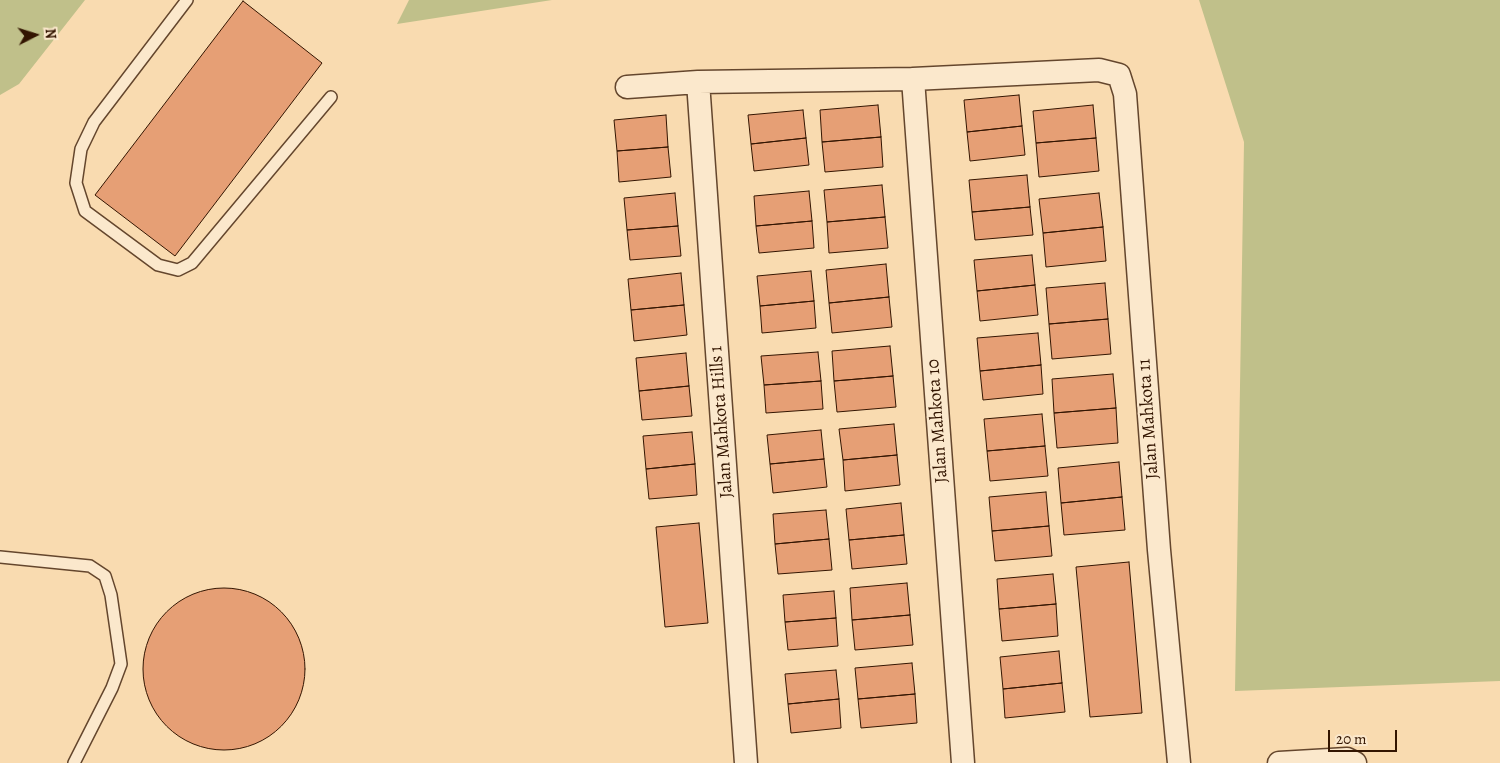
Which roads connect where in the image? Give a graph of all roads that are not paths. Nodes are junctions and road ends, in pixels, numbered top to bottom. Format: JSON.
{"nodes":[{"id":1,"x":186,"y":0,"type":"edge"},
{"id":2,"x":913,"y":79,"type":"junction"},
{"id":3,"x":698,"y":82,"type":"junction"},
{"id":4,"x":627,"y":87,"type":"dead end"},
{"id":5,"x":331,"y":97,"type":"dead end"},
{"id":6,"x":0,"y":557,"type":"edge"},
{"id":7,"x":74,"y":763,"type":"edge"},
{"id":8,"x":746,"y":763,"type":"edge"},
{"id":9,"x":963,"y":763,"type":"edge"},
{"id":10,"x":1179,"y":763,"type":"edge"},
{"id":11,"x":1279,"y":763,"type":"edge"},
{"id":12,"x":1355,"y":763,"type":"edge"}],
"edges":[{"from":1,"to":5,"type":"lane"},
{"from":2,"to":3,"type":"street"},
{"from":2,"to":9,"type":"street","name":"Jalan Mahkota 10"},
{"from":2,"to":10,"type":"street","name":"Jalan Mahkota 11"},
{"from":3,"to":4,"type":"street"},
{"from":3,"to":8,"type":"street","name":"Jalan Mahkota Hills 1"},
{"from":6,"to":7,"type":"lane"},
{"from":11,"to":12,"type":"street"}]}
